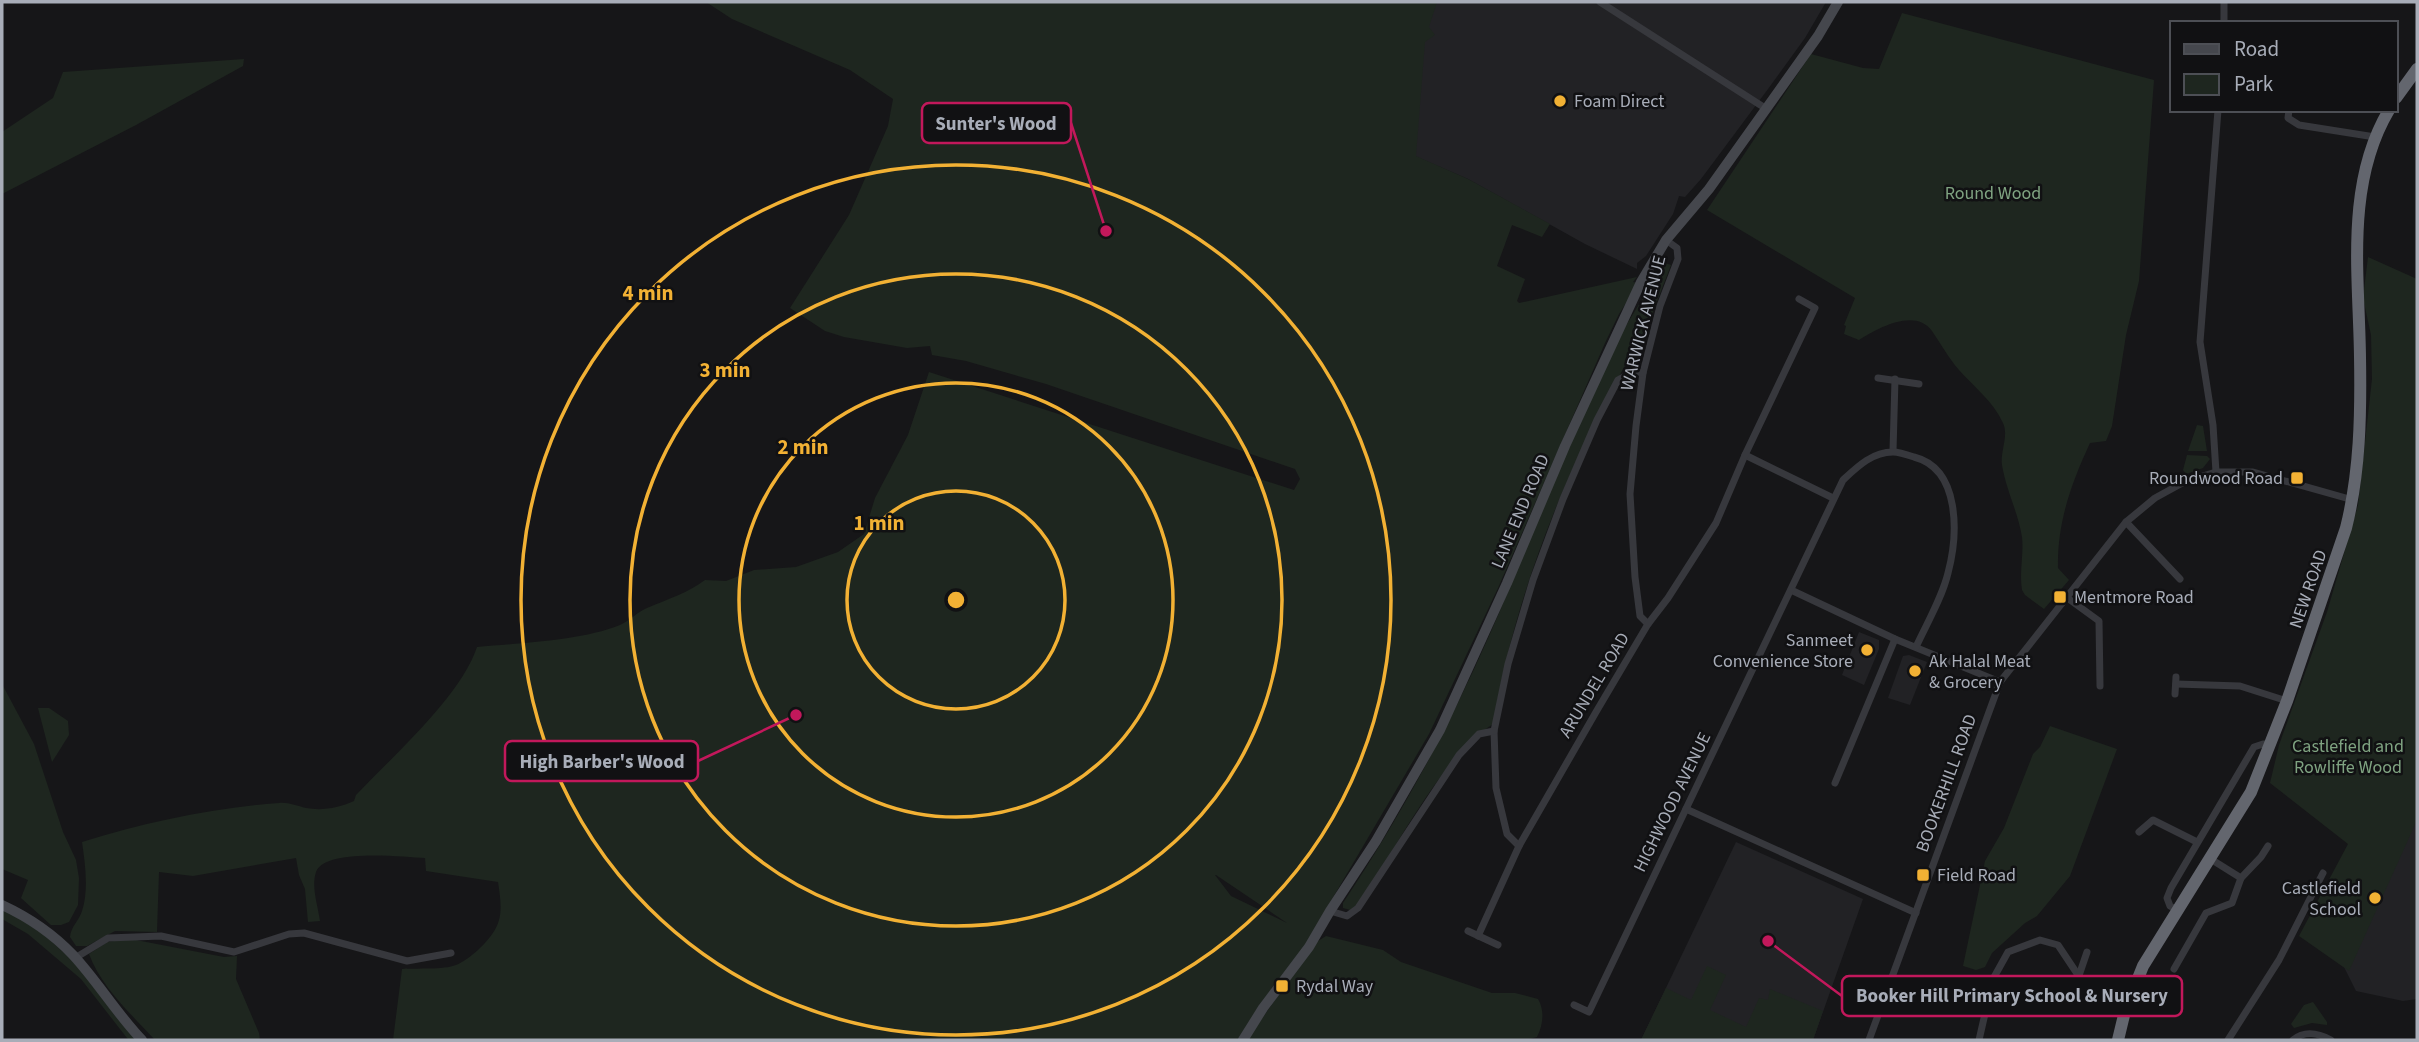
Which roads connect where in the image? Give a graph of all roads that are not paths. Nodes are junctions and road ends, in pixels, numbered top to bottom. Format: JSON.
{"nodes":[{"id":1,"x":1600,"y":2,"type":"edge"},
{"id":2,"x":1838,"y":2,"type":"edge"},
{"id":3,"x":2224,"y":2,"type":"edge"},
{"id":4,"x":2224,"y":21,"type":"edge"},
{"id":5,"x":2417,"y":69,"type":"edge"},
{"id":6,"x":2398,"y":95,"type":"edge"},
{"id":7,"x":1765,"y":108,"type":"junction"},
{"id":8,"x":2218,"y":112,"type":"edge"},
{"id":9,"x":2289,"y":112,"type":"edge"},
{"id":10,"x":2388,"y":112,"type":"edge"},
{"id":11,"x":2375,"y":138,"type":"junction"},
{"id":12,"x":1666,"y":240,"type":"junction"},
{"id":13,"x":1799,"y":299,"type":"dead end"},
{"id":14,"x":1643,"y":373,"type":"junction"},
{"id":15,"x":1878,"y":378,"type":"dead end"},
{"id":16,"x":1895,"y":379,"type":"junction"},
{"id":17,"x":1919,"y":384,"type":"dead end"},
{"id":18,"x":1892,"y":452,"type":"junction"},
{"id":19,"x":1745,"y":455,"type":"junction"},
{"id":20,"x":2216,"y":472,"type":"junction"},
{"id":21,"x":1833,"y":498,"type":"junction"},
{"id":22,"x":2353,"y":500,"type":"junction"},
{"id":23,"x":2126,"y":522,"type":"junction"},
{"id":24,"x":2180,"y":579,"type":"dead end"},
{"id":25,"x":1791,"y":590,"type":"junction"},
{"id":26,"x":2066,"y":597,"type":"junction"},
{"id":27,"x":1648,"y":624,"type":"junction"},
{"id":28,"x":1895,"y":639,"type":"junction"},
{"id":29,"x":1916,"y":647,"type":"junction"},
{"id":30,"x":2000,"y":682,"type":"junction"},
{"id":31,"x":2100,"y":686,"type":"dead end"},
{"id":32,"x":2175,"y":694,"type":"dead end"},
{"id":33,"x":2287,"y":701,"type":"junction"},
{"id":34,"x":1494,"y":731,"type":"junction"},
{"id":35,"x":2270,"y":744,"type":"junction"},
{"id":36,"x":1835,"y":783,"type":"dead end"},
{"id":37,"x":1686,"y":809,"type":"junction"},
{"id":38,"x":2139,"y":832,"type":"dead end"},
{"id":39,"x":2197,"y":842,"type":"junction"},
{"id":40,"x":1519,"y":846,"type":"junction"},
{"id":41,"x":2268,"y":846,"type":"dead end"},
{"id":42,"x":2209,"y":858,"type":"junction"},
{"id":43,"x":2323,"y":873,"type":"dead end"},
{"id":44,"x":2241,"y":878,"type":"junction"},
{"id":45,"x":2,"y":905,"type":"edge"},
{"id":46,"x":2176,"y":910,"type":"junction"},
{"id":47,"x":1330,"y":911,"type":"junction"},
{"id":48,"x":1916,"y":913,"type":"junction"},
{"id":49,"x":1468,"y":931,"type":"dead end"},
{"id":50,"x":1478,"y":936,"type":"junction"},
{"id":51,"x":1498,"y":945,"type":"dead end"},
{"id":52,"x":2087,"y":952,"type":"dead end"},
{"id":53,"x":451,"y":953,"type":"dead end"},
{"id":54,"x":75,"y":958,"type":"junction"},
{"id":55,"x":2174,"y":969,"type":"dead end"},
{"id":56,"x":2078,"y":975,"type":"junction"},
{"id":57,"x":1993,"y":979,"type":"junction"},
{"id":58,"x":2076,"y":997,"type":"dead end"},
{"id":59,"x":1574,"y":1005,"type":"dead end"},
{"id":60,"x":1985,"y":1007,"type":"junction"},
{"id":61,"x":142,"y":1040,"type":"edge"},
{"id":62,"x":1243,"y":1040,"type":"edge"},
{"id":63,"x":1869,"y":1040,"type":"edge"},
{"id":64,"x":1979,"y":1040,"type":"edge"},
{"id":65,"x":2118,"y":1040,"type":"edge"},
{"id":66,"x":2228,"y":1040,"type":"edge"},
{"id":67,"x":2293,"y":1040,"type":"edge"},
{"id":68,"x":2331,"y":1040,"type":"edge"}],
"edges":[{"from":1,"to":7,"type":"street"},
{"from":2,"to":7,"type":"street","name":"LANE END ROAD"},
{"from":3,"to":4,"type":"street"},
{"from":5,"to":6,"type":"highway"},
{"from":7,"to":12,"type":"street","name":"LANE END ROAD"},
{"from":8,"to":20,"type":"street"},
{"from":9,"to":11,"type":"street"},
{"from":10,"to":11,"type":"highway","name":"NEW ROAD"},
{"from":11,"to":22,"type":"highway","name":"NEW ROAD"},
{"from":12,"to":14,"type":"street","name":"WARWICK AVENUE"},
{"from":12,"to":47,"type":"street","name":"LANE END ROAD"},
{"from":13,"to":19,"type":"street","name":"ARUNDEL ROAD"},
{"from":14,"to":27,"type":"street","name":"WARWICK AVENUE"},
{"from":14,"to":34,"type":"street"},
{"from":15,"to":16,"type":"street"},
{"from":16,"to":17,"type":"street"},
{"from":16,"to":18,"type":"street"},
{"from":18,"to":21,"type":"street","name":"HIGHWOOD AVENUE"},
{"from":18,"to":29,"type":"street"},
{"from":19,"to":21,"type":"street"},
{"from":19,"to":27,"type":"street","name":"ARUNDEL ROAD"},
{"from":20,"to":22,"type":"street","name":"BOOKERHILL ROAD"},
{"from":20,"to":23,"type":"street","name":"BOOKERHILL ROAD"},
{"from":21,"to":25,"type":"street","name":"HIGHWOOD AVENUE"},
{"from":22,"to":33,"type":"highway","name":"NEW ROAD"},
{"from":23,"to":24,"type":"street"},
{"from":23,"to":26,"type":"street","name":"BOOKERHILL ROAD"},
{"from":25,"to":28,"type":"street"},
{"from":25,"to":37,"type":"street","name":"HIGHWOOD AVENUE"},
{"from":26,"to":30,"type":"street","name":"BOOKERHILL ROAD"},
{"from":26,"to":31,"type":"street"},
{"from":27,"to":40,"type":"street","name":"ARUNDEL ROAD"},
{"from":28,"to":29,"type":"street"},
{"from":28,"to":36,"type":"street"},
{"from":29,"to":30,"type":"street"},
{"from":30,"to":48,"type":"street","name":"BOOKERHILL ROAD"},
{"from":32,"to":33,"type":"street"},
{"from":33,"to":35,"type":"highway","name":"NEW ROAD"},
{"from":34,"to":40,"type":"street"},
{"from":34,"to":47,"type":"street"},
{"from":35,"to":39,"type":"street"},
{"from":35,"to":42,"type":"highway","name":"NEW ROAD"},
{"from":37,"to":48,"type":"street"},
{"from":37,"to":59,"type":"street","name":"HIGHWOOD AVENUE"},
{"from":38,"to":39,"type":"street"},
{"from":39,"to":46,"type":"street"},
{"from":40,"to":50,"type":"street","name":"ARUNDEL ROAD"},
{"from":41,"to":44,"type":"street"},
{"from":42,"to":44,"type":"street"},
{"from":42,"to":46,"type":"highway","name":"NEW ROAD"},
{"from":43,"to":66,"type":"street"},
{"from":44,"to":55,"type":"street"},
{"from":45,"to":54,"type":"street"},
{"from":46,"to":65,"type":"highway","name":"NEW ROAD"},
{"from":47,"to":62,"type":"street","name":"LANE END ROAD"},
{"from":48,"to":63,"type":"street","name":"BOOKERHILL ROAD"},
{"from":49,"to":50,"type":"street"},
{"from":50,"to":51,"type":"street"},
{"from":52,"to":56,"type":"street"},
{"from":53,"to":54,"type":"street"},
{"from":54,"to":61,"type":"street"},
{"from":56,"to":57,"type":"street"},
{"from":56,"to":58,"type":"street"},
{"from":57,"to":60,"type":"street"},
{"from":57,"to":60,"type":"street"},
{"from":60,"to":64,"type":"street"},
{"from":67,"to":68,"type":"street"}]}
